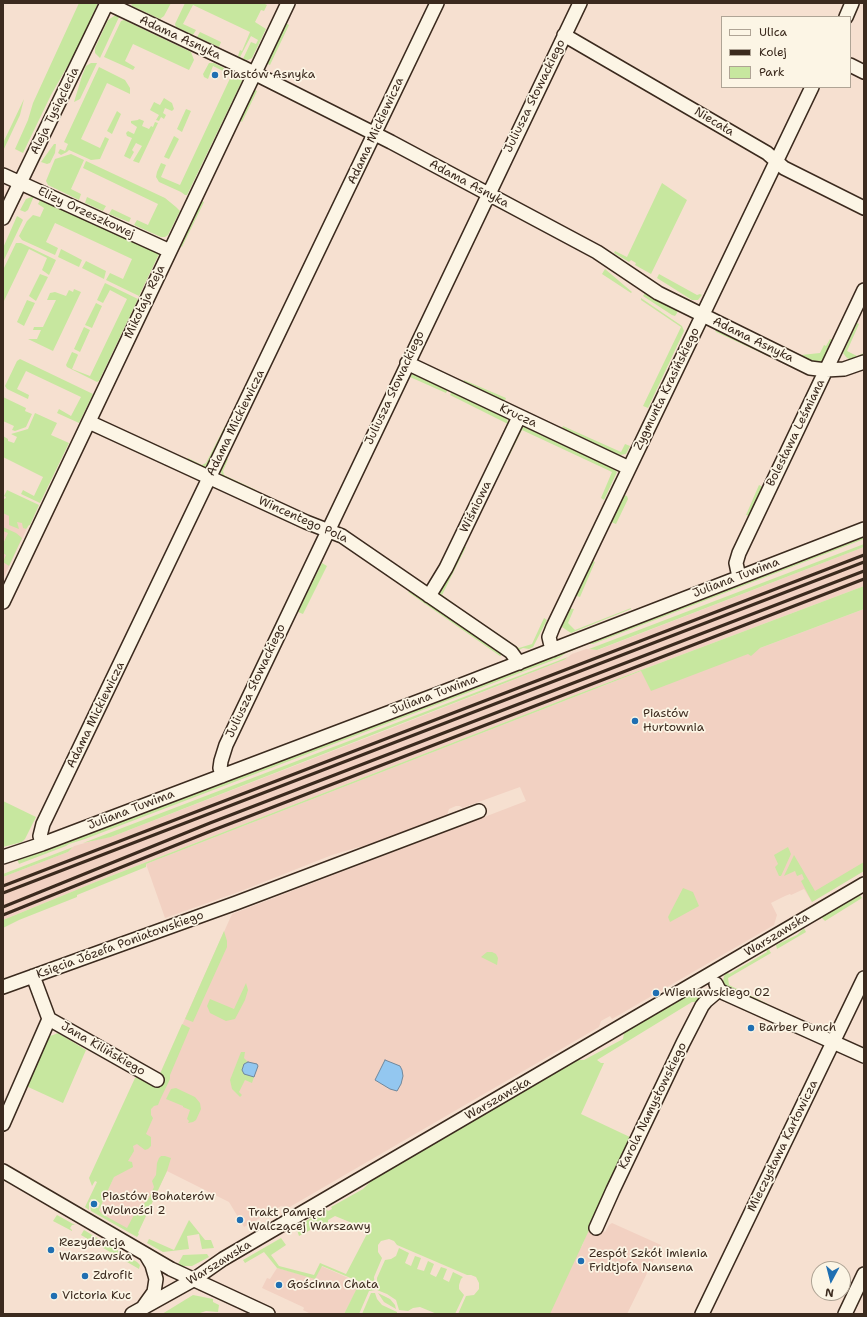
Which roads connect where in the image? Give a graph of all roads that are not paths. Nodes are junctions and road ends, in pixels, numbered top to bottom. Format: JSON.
{"nodes":[{"id":1,"x":107,"y":3,"type":"edge"},
{"id":2,"x":288,"y":3,"type":"edge"},
{"id":3,"x":437,"y":3,"type":"edge"},
{"id":4,"x":580,"y":3,"type":"edge"},
{"id":5,"x":852,"y":3,"type":"edge"},
{"id":6,"x":846,"y":16,"type":"edge"},
{"id":7,"x":564,"y":35,"type":"junction"},
{"id":8,"x":851,"y":66,"type":"edge"},
{"id":9,"x":864,"y":72,"type":"edge"},
{"id":10,"x":255,"y":74,"type":"junction"},
{"id":11,"x":812,"y":88,"type":"edge"},
{"id":12,"x":375,"y":134,"type":"junction"},
{"id":13,"x":776,"y":162,"type":"junction"},
{"id":14,"x":3,"y":175,"type":"edge"},
{"id":15,"x":20,"y":183,"type":"junction"},
{"id":16,"x":488,"y":194,"type":"junction"},
{"id":17,"x":864,"y":208,"type":"edge"},
{"id":18,"x":3,"y":218,"type":"edge"},
{"id":19,"x":170,"y":251,"type":"junction"},
{"id":20,"x":864,"y":290,"type":"edge"},
{"id":21,"x":702,"y":315,"type":"junction"},
{"id":22,"x":864,"y":362,"type":"edge"},
{"id":23,"x":407,"y":363,"type":"junction"},
{"id":24,"x":826,"y":370,"type":"junction"},
{"id":25,"x":519,"y":417,"type":"junction"},
{"id":26,"x":89,"y":422,"type":"junction"},
{"id":27,"x":629,"y":468,"type":"junction"},
{"id":28,"x":210,"y":477,"type":"junction"},
{"id":29,"x":864,"y":529,"type":"edge"},
{"id":30,"x":328,"y":530,"type":"junction"},
{"id":31,"x":739,"y":577,"type":"junction"},
{"id":32,"x":429,"y":596,"type":"junction"},
{"id":33,"x":3,"y":602,"type":"edge"},
{"id":34,"x":552,"y":650,"type":"junction"},
{"id":35,"x":518,"y":663,"type":"junction"},
{"id":36,"x":222,"y":776,"type":"junction"},
{"id":37,"x":479,"y":811,"type":"dead end"},
{"id":38,"x":42,"y":844,"type":"junction"},
{"id":39,"x":3,"y":858,"type":"edge"},
{"id":40,"x":864,"y":884,"type":"edge"},
{"id":41,"x":710,"y":974,"type":"junction"},
{"id":42,"x":34,"y":976,"type":"junction"},
{"id":43,"x":864,"y":978,"type":"edge"},
{"id":44,"x":3,"y":987,"type":"edge"},
{"id":45,"x":720,"y":990,"type":"junction"},
{"id":46,"x":49,"y":1019,"type":"junction"},
{"id":47,"x":833,"y":1043,"type":"junction"},
{"id":48,"x":864,"y":1056,"type":"edge"},
{"id":49,"x":157,"y":1080,"type":"dead end"},
{"id":50,"x":3,"y":1124,"type":"edge"},
{"id":51,"x":3,"y":1171,"type":"edge"},
{"id":52,"x":596,"y":1228,"type":"dead end"},
{"id":53,"x":144,"y":1254,"type":"junction"},
{"id":54,"x":864,"y":1274,"type":"edge"},
{"id":55,"x":193,"y":1280,"type":"junction"},
{"id":56,"x":137,"y":1311,"type":"edge"},
{"id":57,"x":268,"y":1314,"type":"edge"},
{"id":58,"x":702,"y":1314,"type":"edge"},
{"id":59,"x":845,"y":1314,"type":"edge"}],
"edges":[{"from":1,"to":10,"type":"street","name":"Adama Asnyka"},
{"from":1,"to":15,"type":"street","name":"Aleja Tysiąclecia"},
{"from":2,"to":10,"type":"street","name":"Mikołaja Reja"},
{"from":3,"to":12,"type":"street","name":"Adama Mickiewicza"},
{"from":4,"to":7,"type":"street","name":"Juliusza Słowackiego"},
{"from":5,"to":6,"type":"street"},
{"from":7,"to":13,"type":"street","name":"Niecała"},
{"from":7,"to":16,"type":"street","name":"Juliusza Słowackiego"},
{"from":8,"to":9,"type":"street"},
{"from":10,"to":12,"type":"street","name":"Adama Asnyka"},
{"from":10,"to":19,"type":"street","name":"Mikołaja Reja"},
{"from":11,"to":13,"type":"street","name":"Zygmunta Krasińskiego"},
{"from":12,"to":16,"type":"street","name":"Adama Asnyka"},
{"from":12,"to":28,"type":"street","name":"Adama Mickiewicza"},
{"from":13,"to":17,"type":"street","name":"Niecała"},
{"from":13,"to":21,"type":"street","name":"Zygmunta Krasińskiego"},
{"from":14,"to":15,"type":"street","name":"Elizy Orzeszkowej"},
{"from":15,"to":18,"type":"street","name":"Aleja Tysiąclecia"},
{"from":15,"to":19,"type":"street","name":"Elizy Orzeszkowej"},
{"from":16,"to":21,"type":"street","name":"Adama Asnyka"},
{"from":16,"to":23,"type":"street","name":"Juliusza Słowackiego"},
{"from":19,"to":26,"type":"street","name":"Mikołaja Reja"},
{"from":20,"to":24,"type":"street","name":"Bolesława Leśmiana"},
{"from":21,"to":24,"type":"street","name":"Adama Asnyka"},
{"from":21,"to":27,"type":"street","name":"Zygmunta Krasińskiego"},
{"from":22,"to":24,"type":"street","name":"Adama Asnyka"},
{"from":23,"to":25,"type":"street","name":"Krucza"},
{"from":23,"to":30,"type":"street","name":"Juliusza Słowackiego"},
{"from":24,"to":31,"type":"street","name":"Bolesława Leśmiana"},
{"from":25,"to":27,"type":"street","name":"Krucza"},
{"from":25,"to":32,"type":"street","name":"Wiśniowa"},
{"from":26,"to":28,"type":"street","name":"Wincentego Pola"},
{"from":26,"to":33,"type":"street","name":"Mikołaja Reja"},
{"from":27,"to":34,"type":"street","name":"Zygmunta Krasińskiego"},
{"from":28,"to":30,"type":"street","name":"Wincentego Pola"},
{"from":28,"to":38,"type":"street","name":"Adama Mickiewicza"},
{"from":29,"to":31,"type":"street","name":"Juliana Tuwima"},
{"from":30,"to":32,"type":"street","name":"Wincentego Pola"},
{"from":30,"to":36,"type":"street","name":"Juliusza Słowackiego"},
{"from":31,"to":34,"type":"street","name":"Juliana Tuwima"},
{"from":32,"to":35,"type":"street","name":"Wincentego Pola"},
{"from":34,"to":35,"type":"street","name":"Juliana Tuwima"},
{"from":35,"to":36,"type":"street","name":"Juliana Tuwima"},
{"from":36,"to":38,"type":"street","name":"Juliana Tuwima"},
{"from":37,"to":42,"type":"street","name":"Księcia Józefa Poniatowskiego"},
{"from":38,"to":39,"type":"street","name":"Juliana Tuwima"},
{"from":40,"to":41,"type":"street","name":"Warszawska"},
{"from":41,"to":45,"type":"street"},
{"from":41,"to":55,"type":"street","name":"Warszawska"},
{"from":42,"to":44,"type":"street","name":"Księcia Józefa Poniatowskiego"},
{"from":42,"to":46,"type":"street"},
{"from":43,"to":47,"type":"street","name":"Mieczysława Karłowicza"},
{"from":45,"to":47,"type":"street"},
{"from":45,"to":52,"type":"street","name":"Karola Namysłowskiego"},
{"from":46,"to":49,"type":"street","name":"Jana Kilińskiego"},
{"from":46,"to":50,"type":"street"},
{"from":47,"to":48,"type":"street"},
{"from":47,"to":58,"type":"street","name":"Mieczysława Karłowicza"},
{"from":51,"to":53,"type":"street"},
{"from":53,"to":55,"type":"street"},
{"from":53,"to":56,"type":"street"},
{"from":54,"to":59,"type":"street"},
{"from":55,"to":56,"type":"street","name":"Warszawska"},
{"from":55,"to":57,"type":"street"}]}
